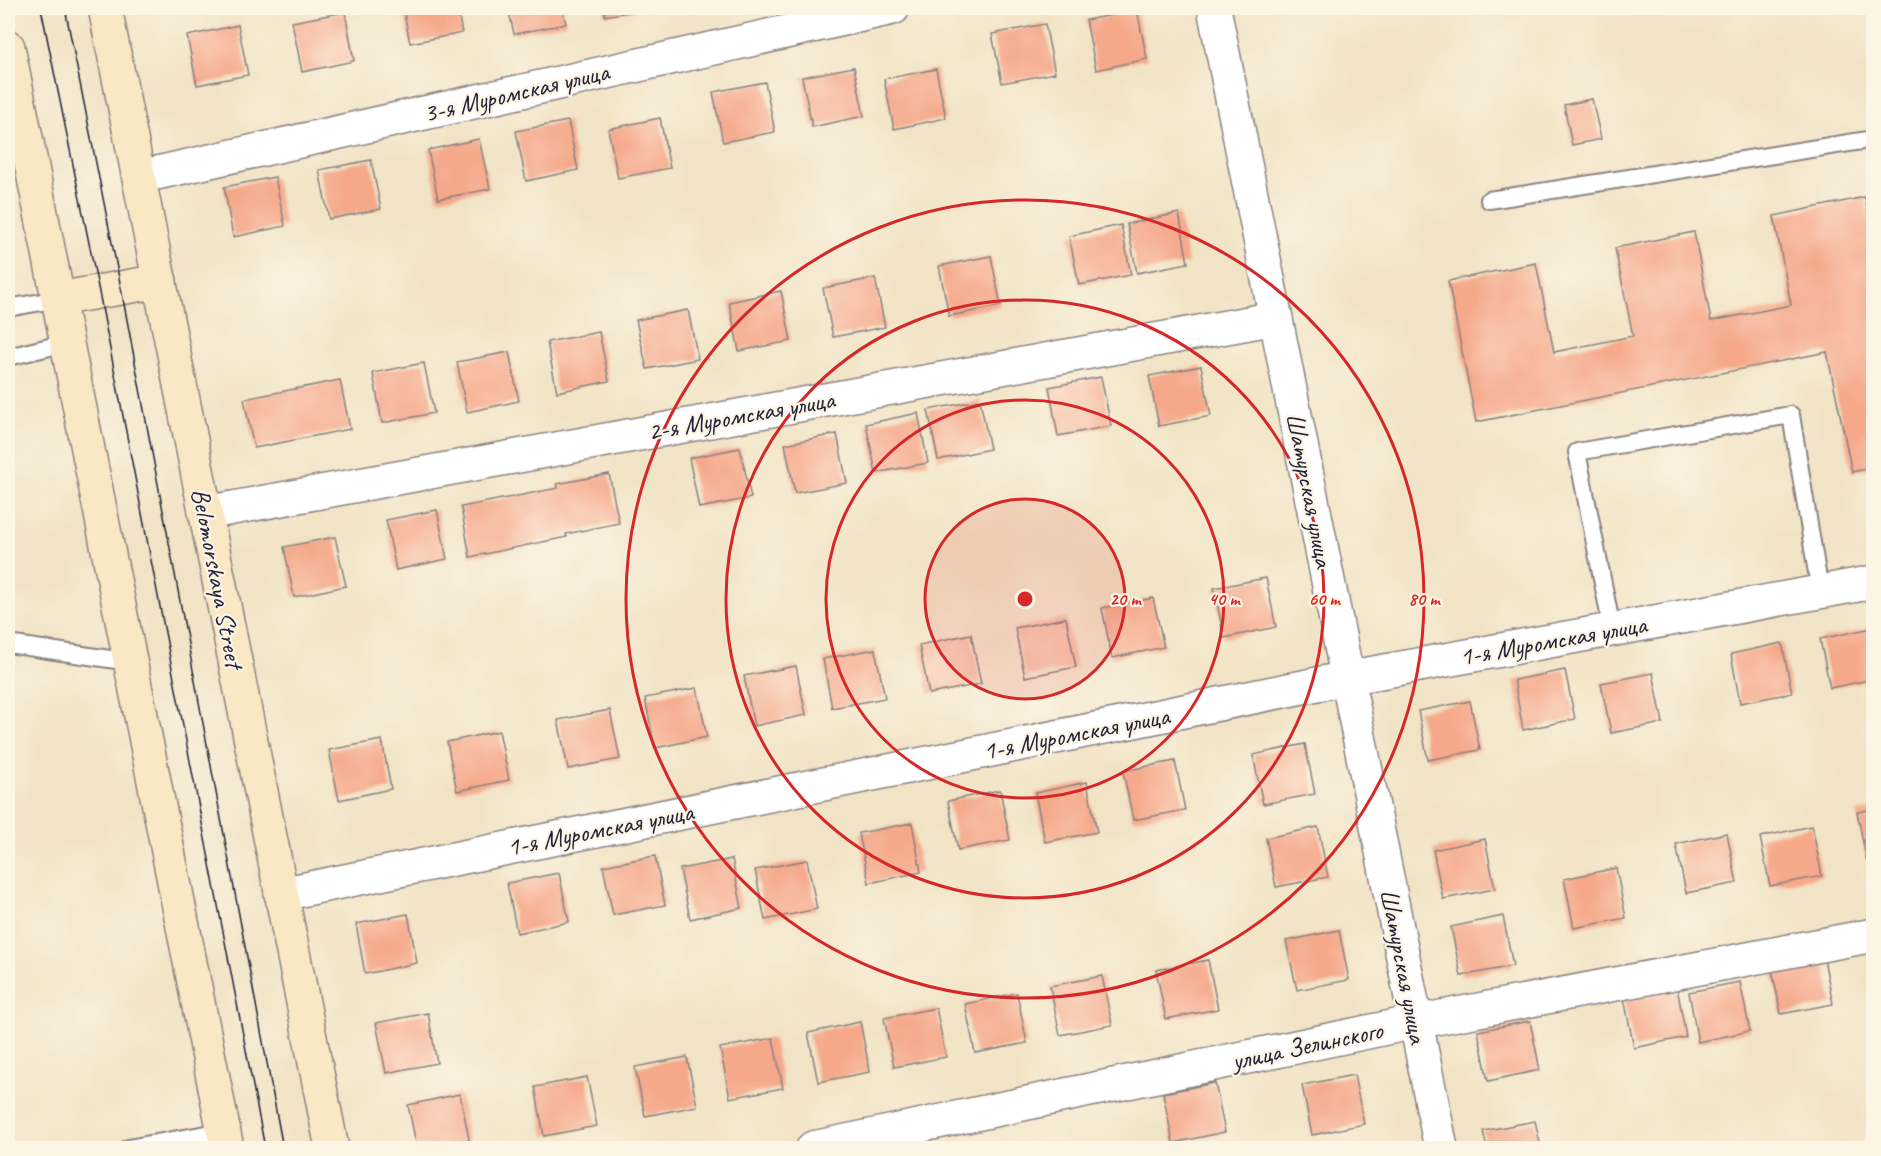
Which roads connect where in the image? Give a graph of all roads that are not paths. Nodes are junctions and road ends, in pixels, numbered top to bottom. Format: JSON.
{"nodes":[{"id":1,"x":105,"y":8,"type":"edge"},
{"id":2,"x":893,"y":8,"type":"edge"},
{"id":3,"x":1214,"y":8,"type":"edge"},
{"id":4,"x":8,"y":47,"type":"edge"},
{"id":5,"x":1874,"y":140,"type":"edge"},
{"id":6,"x":139,"y":177,"type":"junction"},
{"id":7,"x":1489,"y":200,"type":"dead end"},
{"id":8,"x":160,"y":281,"type":"junction"},
{"id":9,"x":58,"y":299,"type":"junction"},
{"id":10,"x":8,"y":308,"type":"edge"},
{"id":11,"x":1276,"y":318,"type":"junction"},
{"id":12,"x":66,"y":343,"type":"junction"},
{"id":13,"x":8,"y":357,"type":"edge"},
{"id":14,"x":205,"y":513,"type":"junction"},
{"id":15,"x":1874,"y":582,"type":"edge"},
{"id":16,"x":1820,"y":591,"type":"junction"},
{"id":17,"x":1612,"y":629,"type":"junction"},
{"id":18,"x":8,"y":644,"type":"edge"},
{"id":19,"x":130,"y":662,"type":"junction"},
{"id":20,"x":1347,"y":678,"type":"junction"},
{"id":21,"x":281,"y":894,"type":"junction"},
{"id":22,"x":1874,"y":935,"type":"edge"},
{"id":23,"x":1415,"y":1022,"type":"junction"},
{"id":24,"x":225,"y":1140,"type":"edge"},
{"id":25,"x":128,"y":1149,"type":"edge"},
{"id":26,"x":332,"y":1149,"type":"edge"},
{"id":27,"x":813,"y":1149,"type":"edge"},
{"id":28,"x":1440,"y":1149,"type":"edge"}],
"edges":[{"from":1,"to":6,"type":"main road","name":"Belomorskaya Street"},
{"from":2,"to":6,"type":"street","name":"3-я Муромская улица"},
{"from":3,"to":11,"type":"street","name":"Шатурская улица"},
{"from":4,"to":9,"type":"main road"},
{"from":5,"to":7,"type":"lane"},
{"from":6,"to":8,"type":"main road","name":"Belomorskaya Street"},
{"from":8,"to":9,"type":"main road"},
{"from":8,"to":14,"type":"main road","name":"Belomorskaya Street"},
{"from":9,"to":10,"type":"lane"},
{"from":9,"to":12,"type":"main road"},
{"from":11,"to":14,"type":"street","name":"2-я Муромская улица"},
{"from":11,"to":20,"type":"street","name":"Шатурская улица"},
{"from":12,"to":13,"type":"lane"},
{"from":12,"to":19,"type":"main road"},
{"from":14,"to":21,"type":"main road","name":"Belomorskaya Street"},
{"from":15,"to":16,"type":"street","name":"1-я Муромская улица"},
{"from":16,"to":17,"type":"street","name":"1-я Муромская улица"},
{"from":16,"to":17,"type":"lane"},
{"from":17,"to":20,"type":"street","name":"1-я Муромская улица"},
{"from":18,"to":19,"type":"lane"},
{"from":19,"to":24,"type":"main road"},
{"from":20,"to":21,"type":"street","name":"1-я Муромская улица"},
{"from":20,"to":23,"type":"street","name":"Шатурская улица"},
{"from":21,"to":26,"type":"main road","name":"Belomorskaya Street"},
{"from":22,"to":23,"type":"street","name":"улица Зелинского"},
{"from":23,"to":27,"type":"street","name":"улица Зелинского"},
{"from":23,"to":28,"type":"street","name":"Шатурская улица"},
{"from":24,"to":25,"type":"lane"}]}
